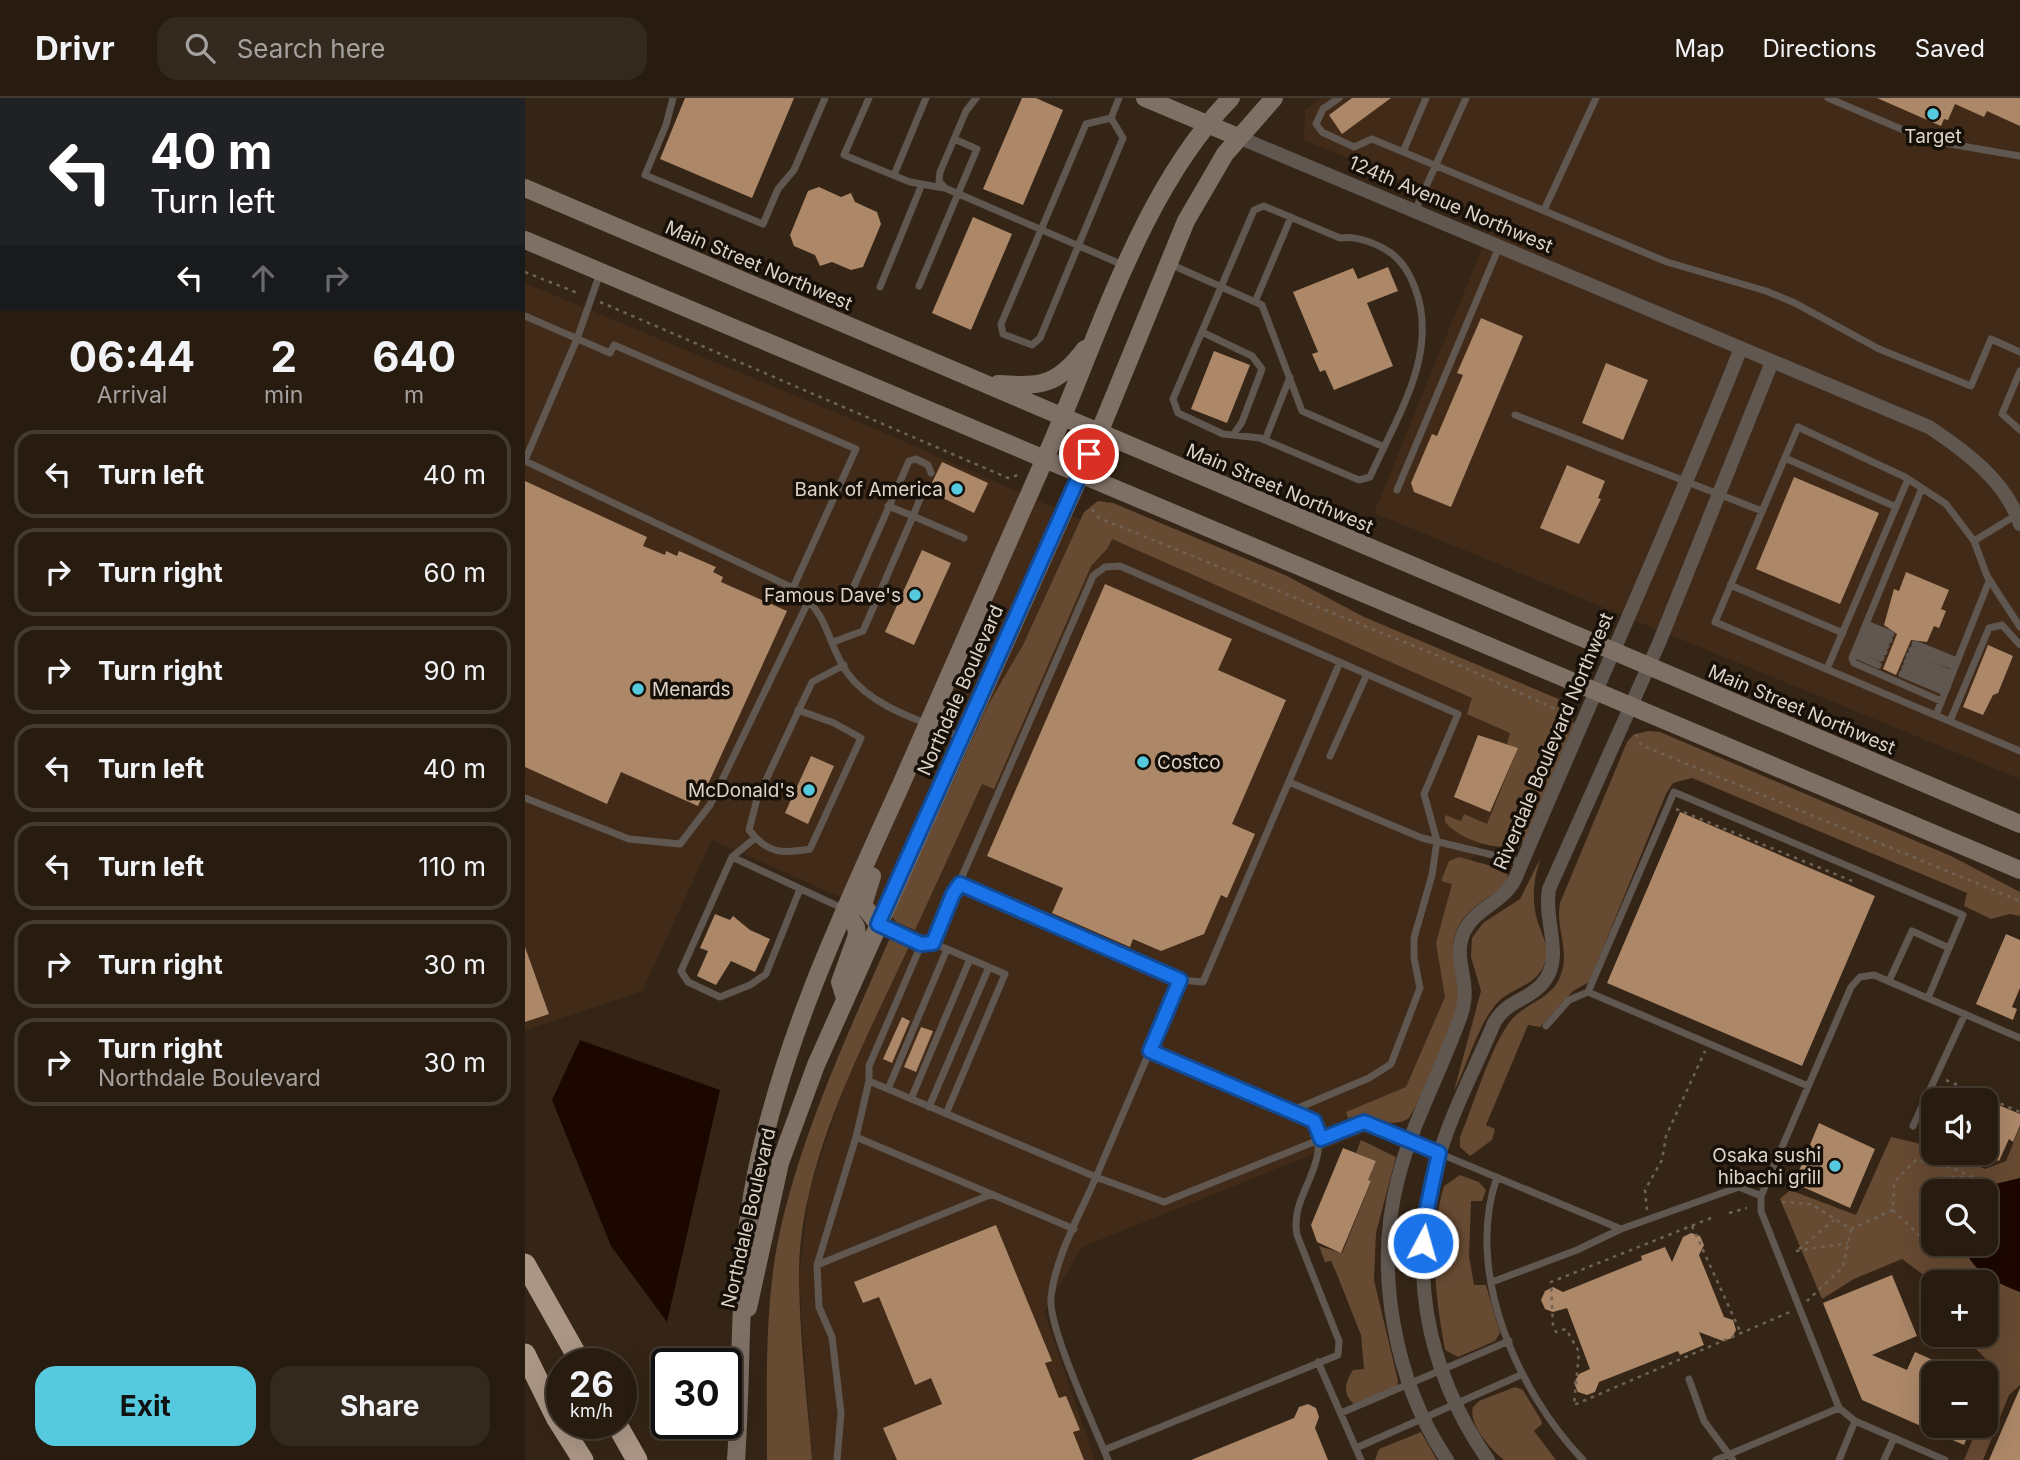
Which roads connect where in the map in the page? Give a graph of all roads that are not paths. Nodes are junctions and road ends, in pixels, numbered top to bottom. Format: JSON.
{"nodes":[{"id":1,"x":673,"y":98,"type":"edge"},
{"id":2,"x":825,"y":98,"type":"edge"},
{"id":3,"x":869,"y":98,"type":"edge"},
{"id":4,"x":926,"y":98,"type":"edge"},
{"id":5,"x":976,"y":98,"type":"edge"},
{"id":6,"x":1119,"y":98,"type":"edge"},
{"id":7,"x":1145,"y":98,"type":"edge"},
{"id":8,"x":1231,"y":98,"type":"edge"},
{"id":9,"x":1274,"y":98,"type":"edge"},
{"id":10,"x":1339,"y":98,"type":"edge"},
{"id":11,"x":1426,"y":98,"type":"edge"},
{"id":12,"x":1466,"y":98,"type":"edge"},
{"id":13,"x":1596,"y":98,"type":"edge"},
{"id":14,"x":1828,"y":98,"type":"edge"},
{"id":15,"x":1111,"y":118,"type":"junction"},
{"id":16,"x":1206,"y":124,"type":"junction"},
{"id":17,"x":1238,"y":137,"type":"junction"},
{"id":18,"x":954,"y":139,"type":"junction"},
{"id":19,"x":1403,"y":152,"type":"junction"},
{"id":20,"x":2020,"y":156,"type":"edge"},
{"id":21,"x":1435,"y":166,"type":"junction"},
{"id":22,"x":894,"y":176,"type":"junction"},
{"id":23,"x":922,"y":184,"type":"junction"},
{"id":24,"x":525,"y":188,"type":"edge"},
{"id":25,"x":945,"y":188,"type":"junction"},
{"id":26,"x":957,"y":194,"type":"junction"},
{"id":27,"x":1545,"y":210,"type":"junction"},
{"id":28,"x":1415,"y":212,"type":"junction"},
{"id":29,"x":1291,"y":217,"type":"junction"},
{"id":30,"x":1041,"y":229,"type":"junction"},
{"id":31,"x":525,"y":240,"type":"edge"},
{"id":32,"x":1078,"y":245,"type":"junction"},
{"id":33,"x":1499,"y":247,"type":"junction"},
{"id":34,"x":1169,"y":263,"type":"junction"},
{"id":35,"x":1127,"y":267,"type":"junction"},
{"id":36,"x":600,"y":272,"type":"junction"},
{"id":37,"x":1222,"y":285,"type":"junction"},
{"id":38,"x":919,"y":286,"type":"dead end"},
{"id":39,"x":880,"y":287,"type":"dead end"},
{"id":40,"x":1255,"y":302,"type":"junction"},
{"id":41,"x":525,"y":316,"type":"edge"},
{"id":42,"x":1100,"y":330,"type":"junction"},
{"id":43,"x":1202,"y":332,"type":"junction"},
{"id":44,"x":577,"y":339,"type":"junction"},
{"id":45,"x":1741,"y":348,"type":"junction"},
{"id":46,"x":2020,"y":352,"type":"edge"},
{"id":47,"x":1772,"y":362,"type":"junction"},
{"id":48,"x":2020,"y":371,"type":"edge"},
{"id":49,"x":1290,"y":377,"type":"junction"},
{"id":50,"x":982,"y":383,"type":"junction"},
{"id":51,"x":1515,"y":415,"type":"dead end"},
{"id":52,"x":1063,"y":418,"type":"junction"},
{"id":53,"x":2020,"y":430,"type":"edge"},
{"id":54,"x":1099,"y":433,"type":"junction"},
{"id":55,"x":1233,"y":435,"type":"junction"},
{"id":56,"x":1265,"y":440,"type":"junction"},
{"id":57,"x":1384,"y":447,"type":"junction"},
{"id":58,"x":1785,"y":458,"type":"junction"},
{"id":59,"x":525,"y":461,"type":"edge"},
{"id":60,"x":1044,"y":461,"type":"junction"},
{"id":61,"x":931,"y":473,"type":"dead end"},
{"id":62,"x":1080,"y":476,"type":"junction"},
{"id":63,"x":1907,"y":479,"type":"junction"},
{"id":64,"x":1687,"y":484,"type":"junction"},
{"id":65,"x":1922,"y":488,"type":"junction"},
{"id":66,"x":1397,"y":490,"type":"dead end"},
{"id":67,"x":922,"y":494,"type":"dead end"},
{"id":68,"x":1719,"y":496,"type":"junction"},
{"id":69,"x":888,"y":506,"type":"junction"},
{"id":70,"x":1896,"y":507,"type":"junction"},
{"id":71,"x":1762,"y":512,"type":"junction"},
{"id":72,"x":913,"y":516,"type":"junction"},
{"id":73,"x":2019,"y":518,"type":"edge"},
{"id":74,"x":964,"y":538,"type":"dead end"},
{"id":75,"x":1974,"y":541,"type":"junction"},
{"id":76,"x":1989,"y":581,"type":"junction"},
{"id":77,"x":1730,"y":585,"type":"junction"},
{"id":78,"x":793,"y":588,"type":"junction"},
{"id":79,"x":809,"y":600,"type":"junction"},
{"id":80,"x":875,"y":602,"type":"junction"},
{"id":81,"x":2020,"y":626,"type":"edge"},
{"id":82,"x":1843,"y":633,"type":"junction"},
{"id":83,"x":1860,"y":639,"type":"junction"},
{"id":84,"x":833,"y":642,"type":"junction"},
{"id":85,"x":2020,"y":645,"type":"edge"},
{"id":86,"x":1885,"y":649,"type":"junction"},
{"id":87,"x":1611,"y":652,"type":"junction"},
{"id":88,"x":1908,"y":659,"type":"junction"},
{"id":89,"x":1340,"y":663,"type":"junction"},
{"id":90,"x":844,"y":665,"type":"junction"},
{"id":91,"x":1647,"y":666,"type":"junction"},
{"id":92,"x":1827,"y":669,"type":"junction"},
{"id":93,"x":1367,"y":674,"type":"junction"},
{"id":94,"x":1951,"y":677,"type":"junction"},
{"id":95,"x":1595,"y":691,"type":"junction"},
{"id":96,"x":1941,"y":701,"type":"junction"},
{"id":97,"x":1630,"y":705,"type":"junction"},
{"id":98,"x":798,"y":710,"type":"junction"},
{"id":99,"x":1936,"y":715,"type":"junction"},
{"id":100,"x":1950,"y":721,"type":"junction"},
{"id":101,"x":928,"y":723,"type":"junction"},
{"id":102,"x":961,"y":738,"type":"junction"},
{"id":103,"x":2020,"y":751,"type":"edge"},
{"id":104,"x":1330,"y":756,"type":"dead end"},
{"id":105,"x":1289,"y":782,"type":"junction"},
{"id":106,"x":525,"y":798,"type":"edge"},
{"id":107,"x":886,"y":817,"type":"junction"},
{"id":108,"x":2020,"y":824,"type":"edge"},
{"id":109,"x":755,"y":838,"type":"junction"},
{"id":110,"x":1437,"y":841,"type":"junction"},
{"id":111,"x":732,"y":858,"type":"junction"},
{"id":112,"x":1522,"y":862,"type":"junction"},
{"id":113,"x":2020,"y":870,"type":"edge"},
{"id":114,"x":960,"y":884,"type":"junction"},
{"id":115,"x":800,"y":889,"type":"junction"},
{"id":116,"x":845,"y":909,"type":"junction"},
{"id":117,"x":878,"y":924,"type":"junction"},
{"id":118,"x":933,"y":943,"type":"junction"},
{"id":119,"x":921,"y":944,"type":"junction"},
{"id":120,"x":1949,"y":948,"type":"junction"},
{"id":121,"x":947,"y":949,"type":"junction"},
{"id":122,"x":970,"y":959,"type":"junction"},
{"id":123,"x":989,"y":967,"type":"junction"},
{"id":124,"x":1180,"y":980,"type":"junction"},
{"id":125,"x":1889,"y":981,"type":"junction"},
{"id":126,"x":1588,"y":992,"type":"junction"},
{"id":127,"x":845,"y":998,"type":"junction"},
{"id":128,"x":1928,"y":998,"type":"junction"},
{"id":129,"x":1965,"y":1014,"type":"junction"},
{"id":130,"x":1546,"y":1026,"type":"dead end"},
{"id":131,"x":2020,"y":1038,"type":"edge"},
{"id":132,"x":1150,"y":1051,"type":"junction"},
{"id":133,"x":869,"y":1081,"type":"junction"},
{"id":134,"x":1808,"y":1086,"type":"junction"},
{"id":135,"x":888,"y":1089,"type":"junction"},
{"id":136,"x":911,"y":1099,"type":"junction"},
{"id":137,"x":929,"y":1107,"type":"junction"},
{"id":138,"x":1291,"y":1111,"type":"junction"},
{"id":139,"x":946,"y":1114,"type":"junction"},
{"id":140,"x":1913,"y":1126,"type":"dead end"},
{"id":141,"x":856,"y":1136,"type":"junction"},
{"id":142,"x":1321,"y":1139,"type":"junction"},
{"id":143,"x":1409,"y":1141,"type":"junction"},
{"id":144,"x":1439,"y":1153,"type":"junction"},
{"id":145,"x":1095,"y":1177,"type":"junction"},
{"id":146,"x":1497,"y":1177,"type":"junction"},
{"id":147,"x":992,"y":1194,"type":"junction"},
{"id":148,"x":1761,"y":1196,"type":"junction"},
{"id":149,"x":1074,"y":1229,"type":"junction"},
{"id":150,"x":1621,"y":1229,"type":"junction"},
{"id":151,"x":525,"y":1264,"type":"edge"},
{"id":152,"x":817,"y":1265,"type":"junction"},
{"id":153,"x":1492,"y":1282,"type":"junction"},
{"id":154,"x":744,"y":1326,"type":"junction"},
{"id":155,"x":1509,"y":1341,"type":"junction"},
{"id":156,"x":573,"y":1348,"type":"edge"},
{"id":157,"x":525,"y":1354,"type":"edge"},
{"id":158,"x":1318,"y":1362,"type":"junction"},
{"id":159,"x":1442,"y":1370,"type":"junction"},
{"id":160,"x":1523,"y":1374,"type":"junction"},
{"id":161,"x":1689,"y":1379,"type":"dead end"},
{"id":162,"x":1411,"y":1382,"type":"junction"},
{"id":163,"x":1455,"y":1404,"type":"junction"},
{"id":164,"x":1839,"y":1408,"type":"junction"},
{"id":165,"x":1341,"y":1413,"type":"junction"},
{"id":166,"x":1424,"y":1417,"type":"junction"},
{"id":167,"x":1855,"y":1421,"type":"junction"},
{"id":168,"x":1894,"y":1438,"type":"junction"},
{"id":169,"x":625,"y":1439,"type":"edge"},
{"id":170,"x":1356,"y":1448,"type":"junction"},
{"id":171,"x":1104,"y":1450,"type":"junction"},
{"id":172,"x":1730,"y":1457,"type":"edge"},
{"id":173,"x":583,"y":1460,"type":"edge"},
{"id":174,"x":637,"y":1460,"type":"edge"},
{"id":175,"x":736,"y":1460,"type":"edge"},
{"id":176,"x":837,"y":1460,"type":"edge"},
{"id":177,"x":1108,"y":1460,"type":"edge"},
{"id":178,"x":1361,"y":1460,"type":"edge"},
{"id":179,"x":1447,"y":1460,"type":"edge"},
{"id":180,"x":1488,"y":1460,"type":"edge"},
{"id":181,"x":1583,"y":1460,"type":"edge"},
{"id":182,"x":1716,"y":1460,"type":"edge"},
{"id":183,"x":1839,"y":1460,"type":"edge"},
{"id":184,"x":1884,"y":1460,"type":"edge"},
{"id":185,"x":1945,"y":1460,"type":"edge"}],
"edges":[{"from":1,"to":2,"type":"lane"},
{"from":3,"to":22,"type":"lane"},
{"from":4,"to":22,"type":"lane"},
{"from":5,"to":18,"type":"lane"},
{"from":6,"to":15,"type":"lane"},
{"from":7,"to":16,"type":"main road","name":"124th Avenue Northwest"},
{"from":8,"to":16,"type":"main road","name":"Northdale Boulevard"},
{"from":9,"to":17,"type":"main road","name":"Northdale Boulevard"},
{"from":10,"to":19,"type":"lane"},
{"from":11,"to":19,"type":"lane"},
{"from":12,"to":21,"type":"lane"},
{"from":13,"to":27,"type":"lane"},
{"from":14,"to":20,"type":"lane"},
{"from":15,"to":30,"type":"lane"},
{"from":15,"to":32,"type":"lane"},
{"from":16,"to":17,"type":"main road","name":"124th Avenue Northwest"},
{"from":16,"to":35,"type":"main road","name":"Northdale Boulevard"},
{"from":17,"to":28,"type":"street","name":"124th Avenue Northwest"},
{"from":17,"to":34,"type":"main road","name":"Northdale Boulevard"},
{"from":18,"to":25,"type":"lane"},
{"from":18,"to":26,"type":"lane"},
{"from":19,"to":21,"type":"lane"},
{"from":21,"to":27,"type":"lane"},
{"from":21,"to":28,"type":"lane"},
{"from":22,"to":23,"type":"lane"},
{"from":23,"to":25,"type":"lane"},
{"from":23,"to":39,"type":"lane"},
{"from":24,"to":50,"type":"main road","name":"Main Street Northwest"},
{"from":25,"to":26,"type":"lane"},
{"from":26,"to":30,"type":"lane"},
{"from":26,"to":38,"type":"lane"},
{"from":27,"to":46,"type":"lane"},
{"from":28,"to":33,"type":"street","name":"124th Avenue Northwest"},
{"from":29,"to":37,"type":"lane"},
{"from":29,"to":40,"type":"lane"},
{"from":29,"to":57,"type":"lane"},
{"from":30,"to":32,"type":"lane"},
{"from":30,"to":32,"type":"lane"},
{"from":31,"to":36,"type":"main road"},
{"from":32,"to":35,"type":"lane"},
{"from":33,"to":45,"type":"street","name":"124th Avenue Northwest"},
{"from":33,"to":66,"type":"lane"},
{"from":34,"to":37,"type":"lane"},
{"from":34,"to":54,"type":"main road","name":"Northdale Boulevard"},
{"from":35,"to":42,"type":"main road","name":"Northdale Boulevard"},
{"from":36,"to":44,"type":"lane"},
{"from":36,"to":60,"type":"main road"},
{"from":37,"to":40,"type":"lane"},
{"from":37,"to":43,"type":"lane"},
{"from":40,"to":49,"type":"lane"},
{"from":41,"to":44,"type":"lane"},
{"from":42,"to":50,"type":"main road"},
{"from":42,"to":52,"type":"main road","name":"Northdale Boulevard"},
{"from":43,"to":55,"type":"lane"},
{"from":43,"to":55,"type":"lane"},
{"from":44,"to":59,"type":"lane"},
{"from":44,"to":78,"type":"lane"},
{"from":45,"to":47,"type":"street","name":"124th Avenue Northwest"},
{"from":45,"to":64,"type":"street","name":"Riverdale Boulevard Northwest"},
{"from":47,"to":68,"type":"street"},
{"from":47,"to":73,"type":"street"},
{"from":48,"to":53,"type":"lane"},
{"from":49,"to":56,"type":"lane"},
{"from":49,"to":57,"type":"lane"},
{"from":50,"to":52,"type":"main road","name":"Main Street Northwest"},
{"from":51,"to":64,"type":"lane"},
{"from":52,"to":54,"type":"main road","name":"Main Street Northwest"},
{"from":52,"to":60,"type":"main road","name":"Northdale Boulevard"},
{"from":54,"to":62,"type":"main road","name":"Northdale Boulevard"},
{"from":54,"to":87,"type":"main road","name":"Main Street Northwest"},
{"from":55,"to":56,"type":"lane"},
{"from":56,"to":57,"type":"lane"},
{"from":58,"to":63,"type":"lane"},
{"from":58,"to":70,"type":"lane"},
{"from":58,"to":71,"type":"lane"},
{"from":59,"to":78,"type":"lane"},
{"from":60,"to":62,"type":"main road"},
{"from":60,"to":101,"type":"main road","name":"Northdale Boulevard"},
{"from":61,"to":69,"type":"lane"},
{"from":62,"to":95,"type":"main road"},
{"from":62,"to":102,"type":"main road","name":"Northdale Boulevard"},
{"from":63,"to":65,"type":"lane"},
{"from":63,"to":70,"type":"lane"},
{"from":64,"to":68,"type":"lane"},
{"from":64,"to":87,"type":"street","name":"Riverdale Boulevard Northwest"},
{"from":65,"to":75,"type":"lane"},
{"from":65,"to":83,"type":"lane"},
{"from":67,"to":72,"type":"lane"},
{"from":68,"to":71,"type":"lane"},
{"from":68,"to":91,"type":"street"},
{"from":69,"to":72,"type":"lane"},
{"from":69,"to":80,"type":"lane"},
{"from":70,"to":82,"type":"lane"},
{"from":71,"to":77,"type":"lane"},
{"from":72,"to":74,"type":"lane"},
{"from":72,"to":80,"type":"lane"},
{"from":73,"to":75,"type":"lane"},
{"from":75,"to":76,"type":"lane"},
{"from":76,"to":81,"type":"lane"},
{"from":76,"to":94,"type":"lane"},
{"from":77,"to":82,"type":"lane"},
{"from":77,"to":92,"type":"lane"},
{"from":78,"to":79,"type":"lane"},
{"from":79,"to":84,"type":"lane"},
{"from":79,"to":106,"type":"lane"},
{"from":80,"to":84,"type":"lane"},
{"from":82,"to":92,"type":"lane"},
{"from":83,"to":86,"type":"lane"},
{"from":83,"to":86,"type":"lane"},
{"from":83,"to":86,"type":"lane"},
{"from":83,"to":96,"type":"lane"},
{"from":84,"to":90,"type":"lane"},
{"from":85,"to":100,"type":"lane"},
{"from":87,"to":91,"type":"main road","name":"Main Street Northwest"},
{"from":87,"to":95,"type":"street","name":"Riverdale Boulevard Northwest"},
{"from":88,"to":94,"type":"lane"},
{"from":88,"to":94,"type":"lane"},
{"from":88,"to":94,"type":"lane"},
{"from":89,"to":93,"type":"lane"},
{"from":89,"to":105,"type":"lane"},
{"from":89,"to":114,"type":"lane"},
{"from":90,"to":98,"type":"lane"},
{"from":90,"to":101,"type":"lane"},
{"from":91,"to":97,"type":"street"},
{"from":91,"to":108,"type":"main road","name":"Main Street Northwest"},
{"from":92,"to":99,"type":"lane"},
{"from":93,"to":104,"type":"lane"},
{"from":93,"to":110,"type":"lane"},
{"from":94,"to":96,"type":"lane"},
{"from":95,"to":97,"type":"main road"},
{"from":95,"to":112,"type":"street","name":"Riverdale Boulevard Northwest"},
{"from":96,"to":99,"type":"lane"},
{"from":97,"to":113,"type":"main road"},
{"from":97,"to":144,"type":"street"},
{"from":98,"to":109,"type":"lane"},
{"from":98,"to":109,"type":"lane"},
{"from":99,"to":100,"type":"lane"},
{"from":100,"to":103,"type":"lane"},
{"from":101,"to":102,"type":"lane"},
{"from":101,"to":107,"type":"main road","name":"Northdale Boulevard"},
{"from":102,"to":117,"type":"main road","name":"Northdale Boulevard"},
{"from":105,"to":110,"type":"lane"},
{"from":105,"to":124,"type":"lane"},
{"from":107,"to":116,"type":"main road","name":"Northdale Boulevard"},
{"from":107,"to":117,"type":"main road"},
{"from":109,"to":111,"type":"lane"},
{"from":110,"to":112,"type":"lane"},
{"from":110,"to":138,"type":"lane"},
{"from":111,"to":115,"type":"lane"},
{"from":111,"to":115,"type":"lane"},
{"from":112,"to":143,"type":"street","name":"Riverdale Boulevard Northwest"},
{"from":114,"to":118,"type":"lane"},
{"from":114,"to":124,"type":"lane"},
{"from":115,"to":116,"type":"lane"},
{"from":116,"to":127,"type":"main road"},
{"from":116,"to":154,"type":"main road","name":"Northdale Boulevard"},
{"from":117,"to":119,"type":"lane"},
{"from":117,"to":127,"type":"main road","name":"Northdale Boulevard"},
{"from":118,"to":119,"type":"lane"},
{"from":118,"to":121,"type":"lane"},
{"from":119,"to":133,"type":"lane"},
{"from":120,"to":125,"type":"lane"},
{"from":120,"to":126,"type":"lane"},
{"from":120,"to":128,"type":"lane"},
{"from":121,"to":122,"type":"lane"},
{"from":121,"to":135,"type":"lane"},
{"from":122,"to":123,"type":"lane"},
{"from":122,"to":136,"type":"lane"},
{"from":123,"to":137,"type":"lane"},
{"from":123,"to":139,"type":"lane"},
{"from":124,"to":132,"type":"lane"},
{"from":125,"to":128,"type":"lane"},
{"from":125,"to":134,"type":"lane"},
{"from":126,"to":130,"type":"lane"},
{"from":126,"to":134,"type":"lane"},
{"from":127,"to":154,"type":"main road","name":"Northdale Boulevard"},
{"from":128,"to":129,"type":"lane"},
{"from":129,"to":131,"type":"lane"},
{"from":129,"to":140,"type":"lane"},
{"from":132,"to":138,"type":"lane"},
{"from":132,"to":145,"type":"lane"},
{"from":133,"to":135,"type":"lane"},
{"from":133,"to":141,"type":"lane"},
{"from":134,"to":148,"type":"lane"},
{"from":135,"to":136,"type":"lane"},
{"from":136,"to":137,"type":"lane"},
{"from":137,"to":139,"type":"lane"},
{"from":138,"to":142,"type":"lane"},
{"from":139,"to":145,"type":"lane"},
{"from":141,"to":147,"type":"lane"},
{"from":141,"to":152,"type":"lane"},
{"from":142,"to":143,"type":"lane"},
{"from":142,"to":145,"type":"lane"},
{"from":142,"to":158,"type":"lane"},
{"from":143,"to":144,"type":"lane"},
{"from":143,"to":162,"type":"street","name":"Riverdale Boulevard Northwest"},
{"from":144,"to":146,"type":"lane"},
{"from":144,"to":159,"type":"street"},
{"from":145,"to":149,"type":"lane"},
{"from":146,"to":150,"type":"lane"},
{"from":146,"to":153,"type":"lane"},
{"from":147,"to":149,"type":"lane"},
{"from":147,"to":152,"type":"lane"},
{"from":148,"to":150,"type":"lane"},
{"from":148,"to":164,"type":"lane"},
{"from":149,"to":171,"type":"lane"},
{"from":150,"to":153,"type":"lane"},
{"from":151,"to":156,"type":"highway"},
{"from":152,"to":176,"type":"lane"},
{"from":153,"to":155,"type":"lane"},
{"from":154,"to":175,"type":"main road","name":"Northdale Boulevard"},
{"from":155,"to":159,"type":"lane"},
{"from":155,"to":160,"type":"lane"},
{"from":157,"to":173,"type":"highway"},
{"from":158,"to":165,"type":"lane"},
{"from":158,"to":171,"type":"lane"},
{"from":159,"to":162,"type":"lane"},
{"from":159,"to":163,"type":"street"},
{"from":160,"to":163,"type":"lane"},
{"from":160,"to":181,"type":"lane"},
{"from":161,"to":172,"type":"lane"},
{"from":162,"to":165,"type":"lane"},
{"from":162,"to":166,"type":"street","name":"Riverdale Boulevard Northwest"},
{"from":163,"to":166,"type":"lane"},
{"from":163,"to":180,"type":"street"},
{"from":164,"to":167,"type":"lane"},
{"from":164,"to":172,"type":"lane"},
{"from":165,"to":170,"type":"lane"},
{"from":166,"to":170,"type":"lane"},
{"from":166,"to":179,"type":"street","name":"Riverdale Boulevard Northwest"},
{"from":167,"to":168,"type":"lane"},
{"from":167,"to":183,"type":"lane"},
{"from":168,"to":184,"type":"lane"},
{"from":168,"to":185,"type":"lane"},
{"from":169,"to":174,"type":"highway"},
{"from":170,"to":178,"type":"lane"},
{"from":171,"to":177,"type":"lane"},
{"from":172,"to":182,"type":"lane"}]}
